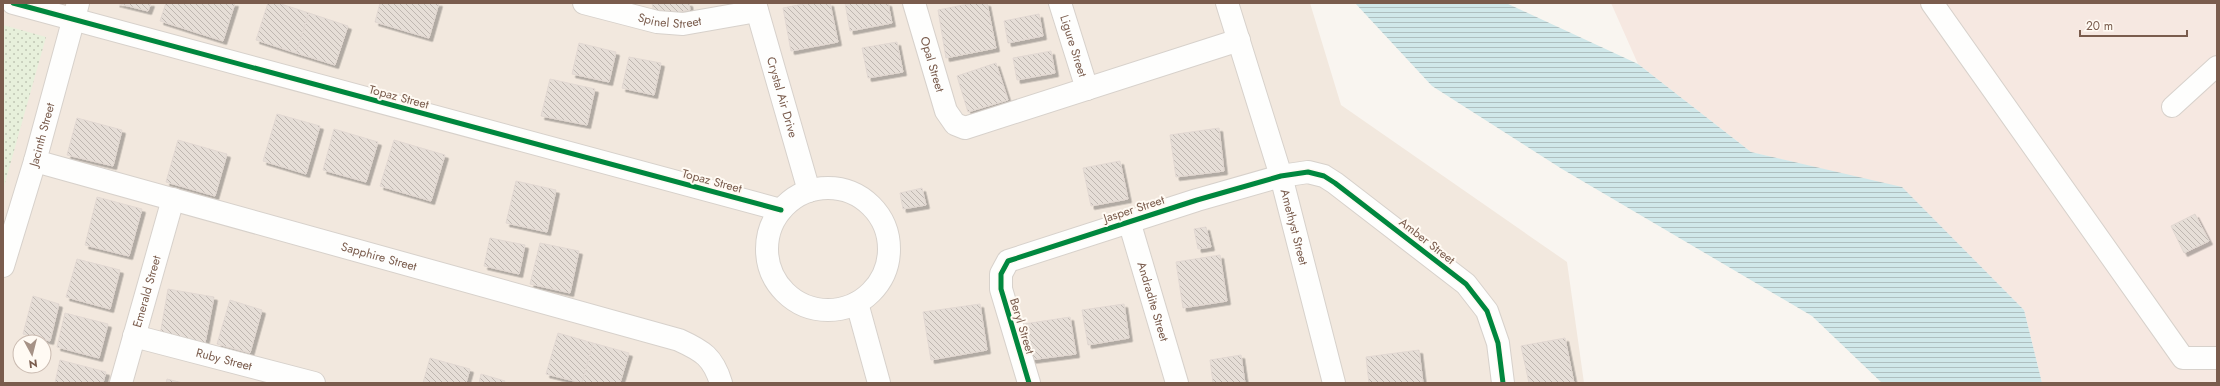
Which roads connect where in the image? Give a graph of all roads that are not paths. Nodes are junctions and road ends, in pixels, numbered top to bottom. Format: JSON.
{"nodes":[{"id":1,"x":13,"y":3,"type":"edge"},
{"id":2,"x":584,"y":3,"type":"edge"},
{"id":3,"x":914,"y":3,"type":"edge"},
{"id":4,"x":1060,"y":3,"type":"edge"},
{"id":5,"x":1227,"y":3,"type":"edge"},
{"id":6,"x":1932,"y":3,"type":"edge"},
{"id":7,"x":756,"y":7,"type":"edge"},
{"id":8,"x":76,"y":11,"type":"edge"},
{"id":9,"x":1239,"y":40,"type":"junction"},
{"id":10,"x":2217,"y":66,"type":"edge"},
{"id":11,"x":1087,"y":89,"type":"junction"},
{"id":12,"x":2172,"y":107,"type":"dead end"},
{"id":13,"x":35,"y":161,"type":"junction"},
{"id":14,"x":1281,"y":176,"type":"junction"},
{"id":15,"x":809,"y":191,"type":"junction"},
{"id":16,"x":173,"y":200,"type":"junction"},
{"id":17,"x":781,"y":210,"type":"junction"},
{"id":18,"x":1129,"y":221,"type":"junction"},
{"id":19,"x":3,"y":266,"type":"edge"},
{"id":20,"x":1001,"y":274,"type":"joint"},
{"id":21,"x":857,"y":303,"type":"junction"},
{"id":22,"x":134,"y":336,"type":"junction"},
{"id":23,"x":2217,"y":358,"type":"edge"},
{"id":24,"x":718,"y":374,"type":"edge"},
{"id":25,"x":121,"y":383,"type":"edge"},
{"id":26,"x":314,"y":383,"type":"edge"},
{"id":27,"x":879,"y":383,"type":"edge"},
{"id":28,"x":1029,"y":383,"type":"edge"},
{"id":29,"x":1177,"y":383,"type":"edge"},
{"id":30,"x":1334,"y":383,"type":"edge"},
{"id":31,"x":1503,"y":383,"type":"edge"}],
"edges":[{"from":1,"to":8,"type":"street","name":"Topaz Street"},
{"from":2,"to":7,"type":"street","name":"Spinel Street"},
{"from":3,"to":11,"type":"street","name":"Opal Street"},
{"from":4,"to":11,"type":"street","name":"Ligure Street"},
{"from":5,"to":9,"type":"street","name":"Amethyst Street"},
{"from":6,"to":23,"type":"street"},
{"from":7,"to":15,"type":"street","name":"Crystal Air Drive"},
{"from":8,"to":13,"type":"street","name":"Jacinth Street"},
{"from":8,"to":17,"type":"street","name":"Topaz Street"},
{"from":9,"to":11,"type":"street"},
{"from":9,"to":14,"type":"street","name":"Amethyst Street"},
{"from":10,"to":12,"type":"lane"},
{"from":13,"to":16,"type":"street","name":"Sapphire Street"},
{"from":13,"to":19,"type":"street","name":"Jacinth Street"},
{"from":14,"to":18,"type":"street","name":"Jasper Street"},
{"from":14,"to":30,"type":"street","name":"Amethyst Street"},
{"from":14,"to":31,"type":"street","name":"Amber Street"},
{"from":15,"to":17,"type":"street"},
{"from":15,"to":21,"type":"street"},
{"from":16,"to":22,"type":"street","name":"Emerald Street"},
{"from":16,"to":24,"type":"street","name":"Sapphire Street"},
{"from":17,"to":21,"type":"street"},
{"from":18,"to":20,"type":"street","name":"Jasper Street"},
{"from":18,"to":29,"type":"street","name":"Andradite Street"},
{"from":20,"to":28,"type":"street","name":"Beryl Street"},
{"from":21,"to":27,"type":"street"},
{"from":22,"to":25,"type":"street","name":"Emerald Street"},
{"from":22,"to":26,"type":"street","name":"Ruby Street"}]}
